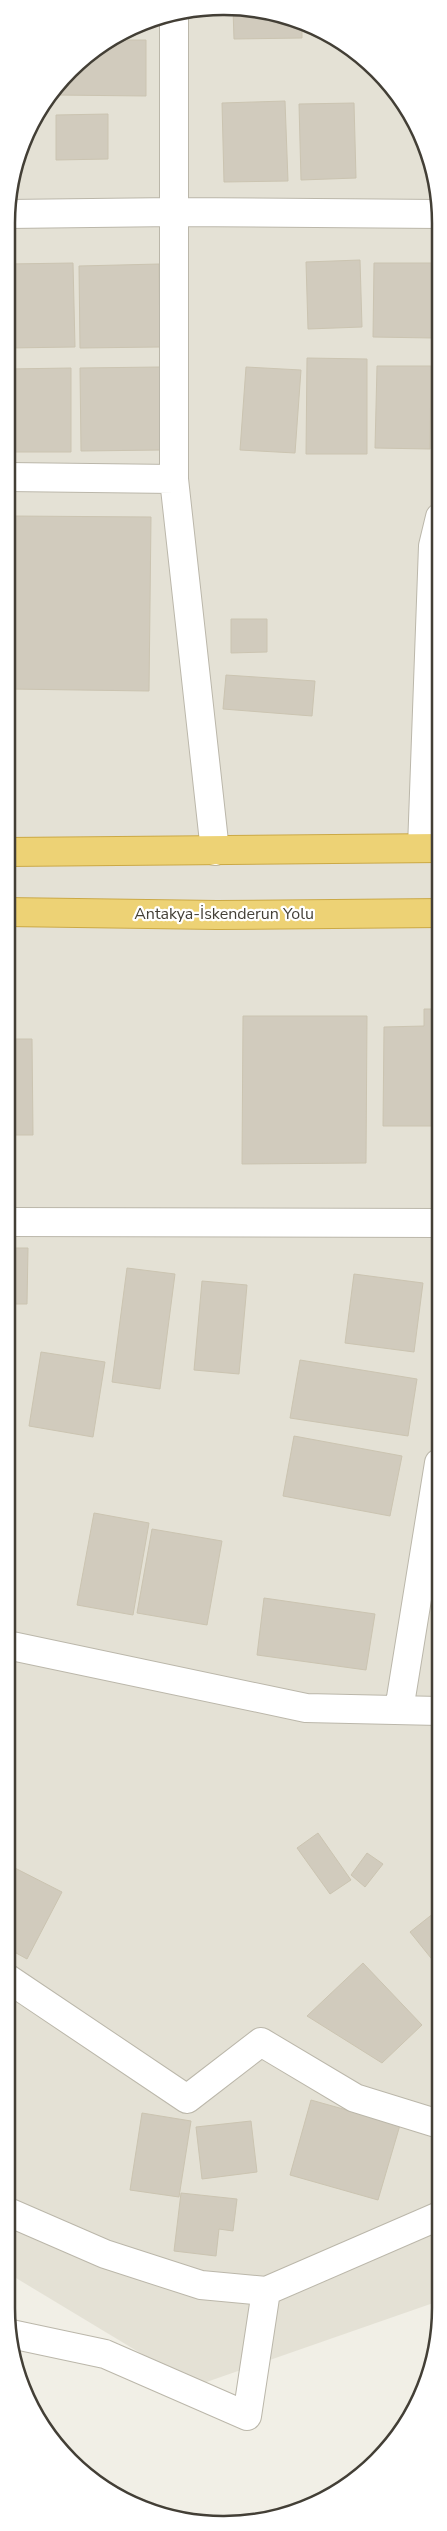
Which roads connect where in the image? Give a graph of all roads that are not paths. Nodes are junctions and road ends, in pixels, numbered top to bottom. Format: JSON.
{"nodes":[{"id":1,"x":174,"y":21,"type":"edge"},
{"id":2,"x":175,"y":212,"type":"junction"},
{"id":3,"x":15,"y":214,"type":"edge"},
{"id":4,"x":432,"y":214,"type":"edge"},
{"id":5,"x":15,"y":477,"type":"edge"},
{"id":6,"x":174,"y":479,"type":"junction"},
{"id":7,"x":432,"y":546,"type":"edge"},
{"id":8,"x":431,"y":848,"type":"edge"},
{"id":9,"x":215,"y":851,"type":"junction"},
{"id":10,"x":15,"y":852,"type":"edge"},
{"id":11,"x":15,"y":912,"type":"edge"},
{"id":12,"x":432,"y":913,"type":"edge"},
{"id":13,"x":15,"y":1222,"type":"edge"},
{"id":14,"x":432,"y":1223,"type":"edge"},
{"id":15,"x":432,"y":1510,"type":"edge"},
{"id":16,"x":15,"y":1647,"type":"edge"},
{"id":17,"x":399,"y":1710,"type":"junction"},
{"id":18,"x":432,"y":1711,"type":"edge"},
{"id":19,"x":15,"y":1984,"type":"edge"},
{"id":20,"x":432,"y":2122,"type":"edge"},
{"id":21,"x":15,"y":2216,"type":"edge"},
{"id":22,"x":432,"y":2219,"type":"edge"},
{"id":23,"x":266,"y":2291,"type":"junction"},
{"id":24,"x":17,"y":2335,"type":"edge"}],
"edges":[{"from":1,"to":2,"type":"street"},
{"from":2,"to":3,"type":"street"},
{"from":2,"to":4,"type":"street"},
{"from":2,"to":6,"type":"street"},
{"from":5,"to":6,"type":"street"},
{"from":6,"to":9,"type":"street"},
{"from":7,"to":8,"type":"street"},
{"from":8,"to":9,"type":"highway"},
{"from":9,"to":10,"type":"highway"},
{"from":11,"to":12,"type":"highway","name":"Antakya-İskenderun Yolu"},
{"from":13,"to":14,"type":"street"},
{"from":15,"to":17,"type":"street"},
{"from":16,"to":17,"type":"street"},
{"from":17,"to":18,"type":"street"},
{"from":19,"to":20,"type":"street"},
{"from":21,"to":23,"type":"street"},
{"from":22,"to":23,"type":"street"},
{"from":23,"to":24,"type":"street"}]}
